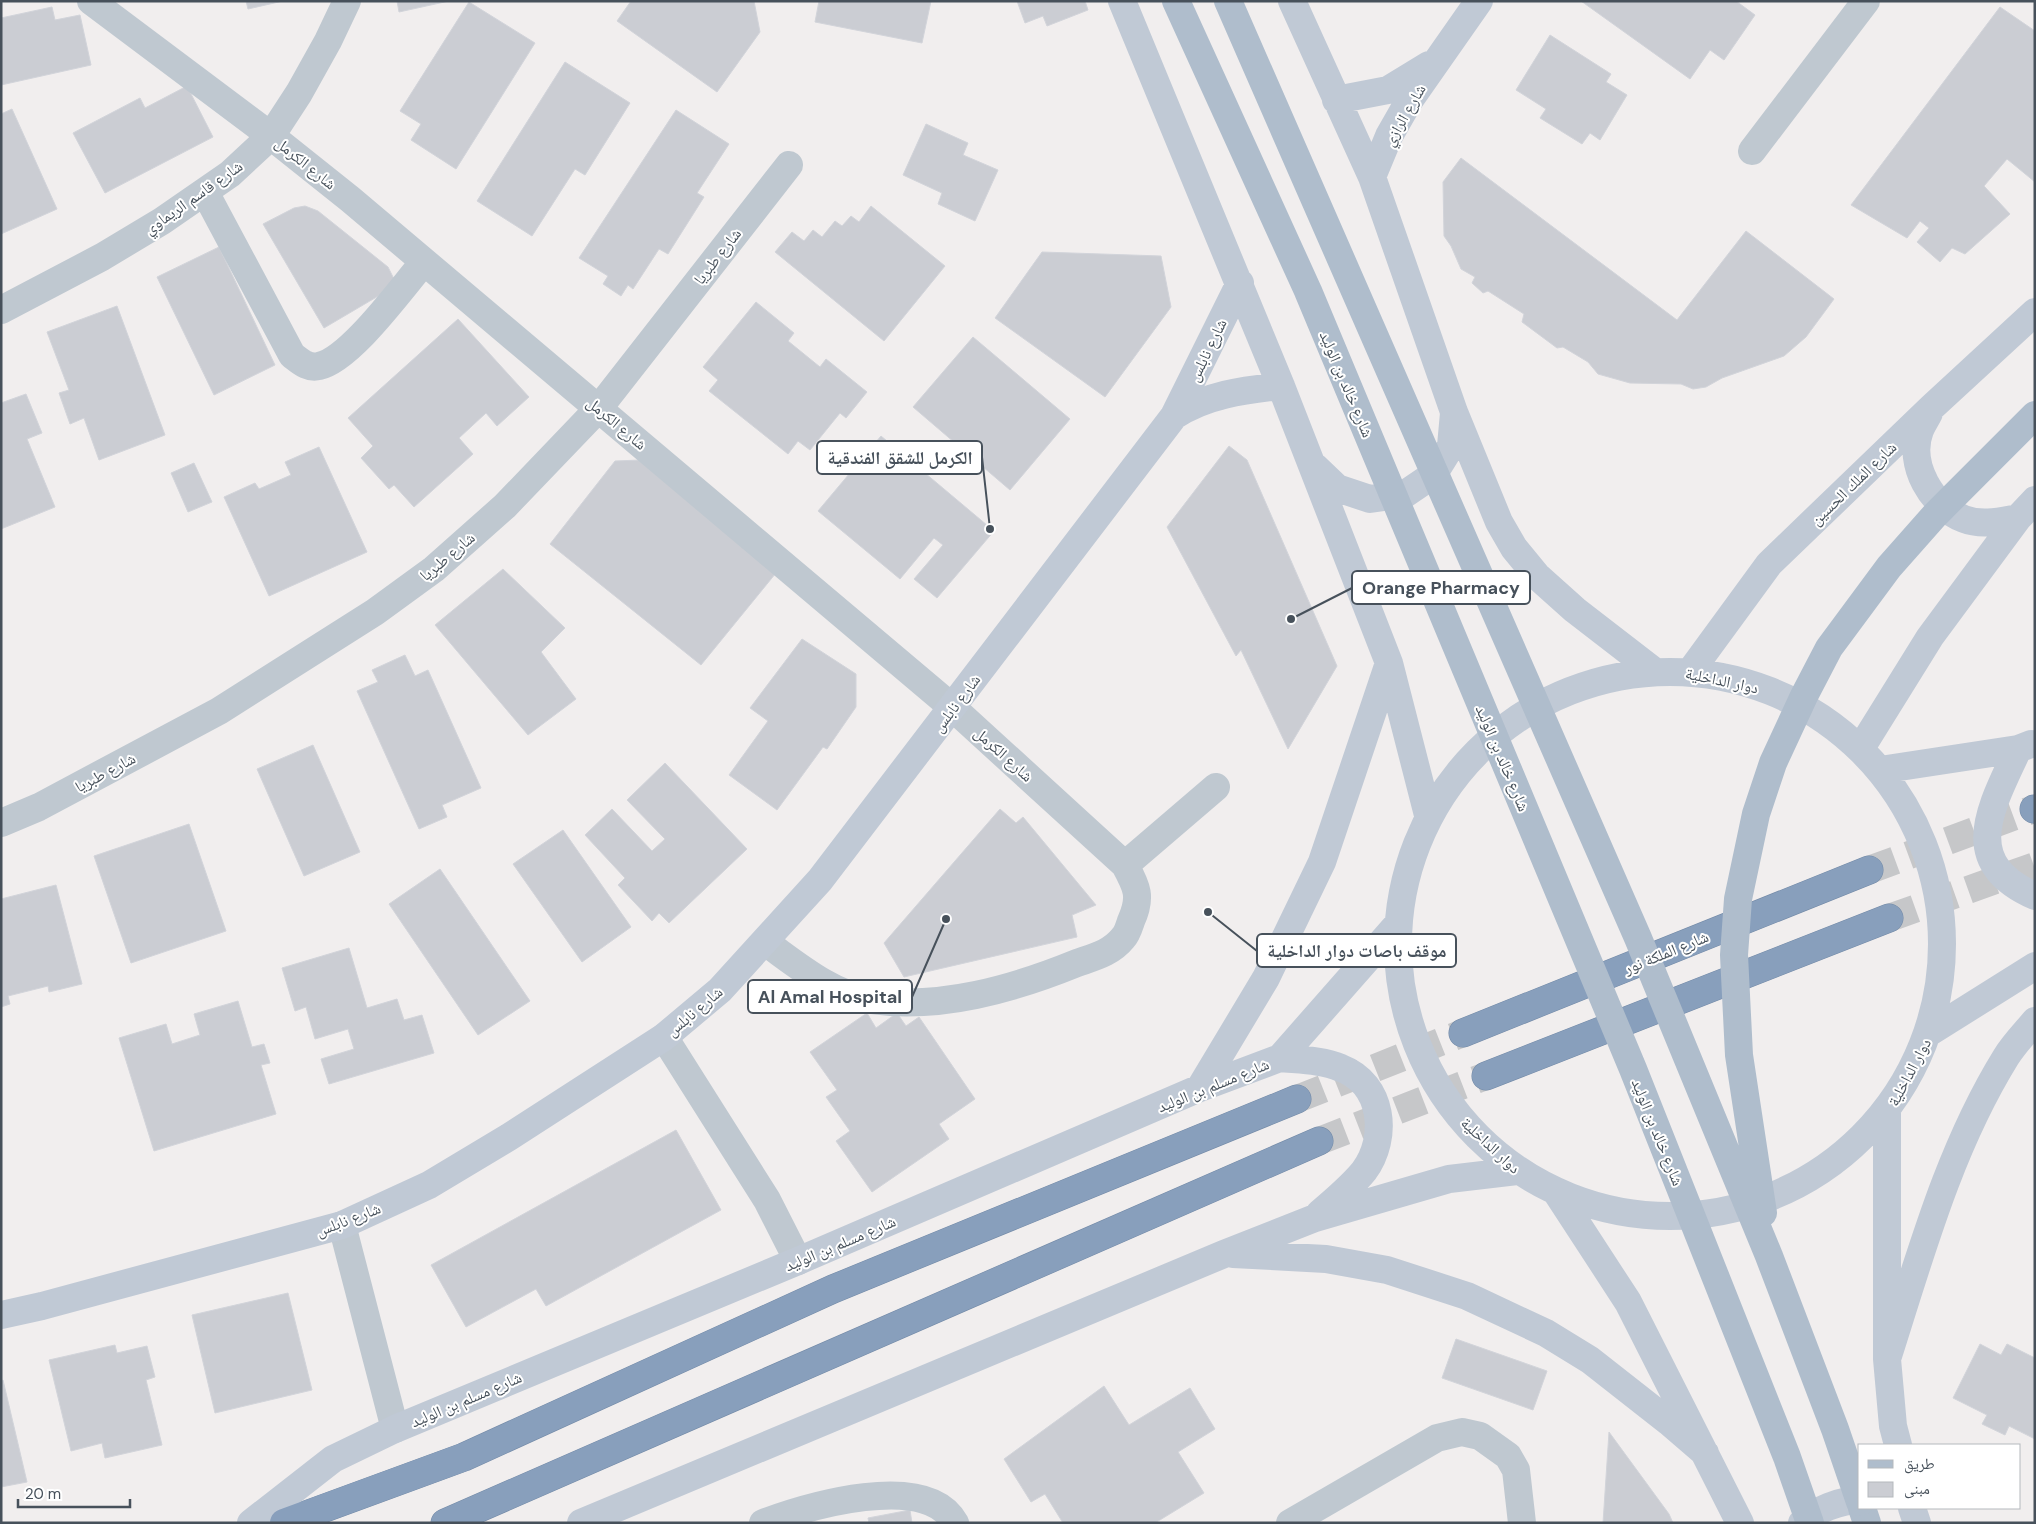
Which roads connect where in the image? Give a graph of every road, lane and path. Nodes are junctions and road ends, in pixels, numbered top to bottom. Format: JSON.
{"nodes":[{"id":1,"x":91,"y":1,"type":"edge"},
{"id":2,"x":346,"y":1,"type":"edge"},
{"id":3,"x":1122,"y":1,"type":"edge"},
{"id":4,"x":1176,"y":1,"type":"edge"},
{"id":5,"x":1228,"y":1,"type":"edge"},
{"id":6,"x":1292,"y":1,"type":"edge"},
{"id":7,"x":1480,"y":1,"type":"edge"},
{"id":8,"x":1866,"y":1,"type":"edge"},
{"id":9,"x":1440,"y":57,"type":"junction"},
{"id":10,"x":1336,"y":100,"type":"junction"},
{"id":11,"x":271,"y":136,"type":"junction"},
{"id":12,"x":1752,"y":151,"type":"dead end"},
{"id":13,"x":789,"y":165,"type":"dead end"},
{"id":14,"x":1372,"y":177,"type":"junction"},
{"id":15,"x":205,"y":192,"type":"junction"},
{"id":16,"x":424,"y":262,"type":"junction"},
{"id":17,"x":1240,"y":284,"type":"junction"},
{"id":18,"x":1,"y":310,"type":"edge"},
{"id":19,"x":2035,"y":312,"type":"edge"},
{"id":20,"x":1281,"y":386,"type":"junction"},
{"id":21,"x":1932,"y":407,"type":"junction"},
{"id":22,"x":599,"y":408,"type":"junction"},
{"id":23,"x":1454,"y":412,"type":"junction"},
{"id":24,"x":2035,"y":415,"type":"edge"},
{"id":25,"x":1174,"y":416,"type":"junction"},
{"id":26,"x":1312,"y":464,"type":"junction"},
{"id":27,"x":2026,"y":509,"type":"edge"},
{"id":28,"x":1388,"y":663,"type":"junction"},
{"id":29,"x":1654,"y":671,"type":"junction"},
{"id":30,"x":1690,"y":672,"type":"junction"},
{"id":31,"x":953,"y":708,"type":"junction"},
{"id":32,"x":2026,"y":746,"type":"edge"},
{"id":33,"x":1861,"y":748,"type":"junction"},
{"id":34,"x":1880,"y":770,"type":"junction"},
{"id":35,"x":1216,"y":787,"type":"dead end"},
{"id":36,"x":1428,"y":815,"type":"junction"},
{"id":37,"x":1,"y":823,"type":"edge"},
{"id":38,"x":1125,"y":865,"type":"junction"},
{"id":39,"x":1868,"y":870,"type":"tunnel mouth"},
{"id":40,"x":2035,"y":896,"type":"edge"},
{"id":41,"x":1889,"y":918,"type":"tunnel mouth"},
{"id":42,"x":1397,"y":925,"type":"junction"},
{"id":43,"x":765,"y":942,"type":"junction"},
{"id":44,"x":2035,"y":966,"type":"edge"},
{"id":45,"x":2035,"y":1021,"type":"edge"},
{"id":46,"x":1930,"y":1032,"type":"junction"},
{"id":47,"x":1463,"y":1033,"type":"tunnel mouth"},
{"id":48,"x":664,"y":1037,"type":"junction"},
{"id":49,"x":1280,"y":1058,"type":"junction"},
{"id":50,"x":1486,"y":1076,"type":"tunnel mouth"},
{"id":51,"x":1200,"y":1088,"type":"junction"},
{"id":52,"x":1297,"y":1100,"type":"tunnel mouth"},
{"id":53,"x":1888,"y":1112,"type":"junction"},
{"id":54,"x":1319,"y":1142,"type":"tunnel mouth"},
{"id":55,"x":1517,"y":1171,"type":"junction"},
{"id":56,"x":1557,"y":1193,"type":"junction"},
{"id":57,"x":1315,"y":1218,"type":"junction"},
{"id":58,"x":342,"y":1225,"type":"junction"},
{"id":59,"x":1224,"y":1254,"type":"junction"},
{"id":60,"x":1769,"y":1256,"type":"junction"},
{"id":61,"x":798,"y":1261,"type":"junction"},
{"id":62,"x":1,"y":1315,"type":"edge"},
{"id":63,"x":1887,"y":1359,"type":"junction"},
{"id":64,"x":395,"y":1429,"type":"junction"},
{"id":65,"x":1898,"y":1444,"type":"edge"},
{"id":66,"x":1705,"y":1454,"type":"junction"},
{"id":67,"x":1858,"y":1495,"type":"edge"},
{"id":68,"x":1858,"y":1501,"type":"edge"},
{"id":69,"x":1862,"y":1509,"type":"edge"},
{"id":70,"x":1911,"y":1509,"type":"edge"},
{"id":71,"x":251,"y":1523,"type":"edge"},
{"id":72,"x":284,"y":1523,"type":"edge"},
{"id":73,"x":445,"y":1523,"type":"edge"},
{"id":74,"x":581,"y":1523,"type":"edge"},
{"id":75,"x":762,"y":1523,"type":"edge"},
{"id":76,"x":955,"y":1523,"type":"edge"},
{"id":77,"x":1290,"y":1523,"type":"edge"},
{"id":78,"x":1522,"y":1523,"type":"edge"},
{"id":79,"x":1740,"y":1523,"type":"edge"},
{"id":80,"x":1802,"y":1523,"type":"edge"},
{"id":81,"x":1810,"y":1523,"type":"edge"},
{"id":82,"x":1867,"y":1523,"type":"edge"},
{"id":83,"x":1917,"y":1523,"type":"edge"}],
"edges":[{"from":1,"to":11,"type":"street","name":"شارع الكرمل"},
{"from":2,"to":11,"type":"street","name":"شارع قاسم الريماوي"},
{"from":3,"to":17,"type":"street"},
{"from":4,"to":81,"type":"main road","name":"شارع خالد بن الوليد","bridge":true},
{"from":5,"to":60,"type":"main road","bridge":true},
{"from":6,"to":10,"type":"street"},
{"from":7,"to":9,"type":"street","name":"شارع الرازي"},
{"from":8,"to":12,"type":"street"},
{"from":9,"to":10,"type":"street","name":"شارع الرازي"},
{"from":9,"to":14,"type":"street","name":"شارع الرازي"},
{"from":10,"to":14,"type":"street"},
{"from":11,"to":15,"type":"street","name":"شارع قاسم الريماوي"},
{"from":11,"to":16,"type":"street","name":"شارع الكرمل"},
{"from":13,"to":22,"type":"street","name":"شارع طبريا"},
{"from":14,"to":23,"type":"street"},
{"from":15,"to":16,"type":"street"},
{"from":15,"to":18,"type":"street","name":"شارع قاسم الريماوي"},
{"from":16,"to":22,"type":"street","name":"شارع الكرمل"},
{"from":17,"to":20,"type":"street"},
{"from":17,"to":25,"type":"street","name":"شارع نابلس"},
{"from":19,"to":21,"type":"street","name":"شارع الملك الحسين"},
{"from":20,"to":25,"type":"street","name":"شارع نابلس"},
{"from":20,"to":26,"type":"street"},
{"from":21,"to":27,"type":"street"},
{"from":21,"to":30,"type":"street","name":"شارع الملك الحسين"},
{"from":22,"to":31,"type":"street","name":"شارع الكرمل"},
{"from":22,"to":37,"type":"street","name":"شارع طبريا"},
{"from":23,"to":26,"type":"street"},
{"from":23,"to":29,"type":"street"},
{"from":24,"to":60,"type":"main road","bridge":true},
{"from":25,"to":31,"type":"street","name":"شارع نابلس"},
{"from":26,"to":28,"type":"street"},
{"from":27,"to":33,"type":"street"},
{"from":28,"to":36,"type":"street"},
{"from":28,"to":51,"type":"street"},
{"from":29,"to":30,"type":"street","name":"دوار الداخلية"},
{"from":29,"to":36,"type":"street","name":"دوار الداخلية"},
{"from":30,"to":33,"type":"street","name":"دوار الداخلية"},
{"from":31,"to":38,"type":"street","name":"شارع الكرمل"},
{"from":31,"to":43,"type":"street","name":"شارع نابلس"},
{"from":32,"to":34,"type":"street"},
{"from":32,"to":40,"type":"street"},
{"from":33,"to":34,"type":"street","name":"دوار الداخلية"},
{"from":34,"to":46,"type":"street","name":"دوار الداخلية"},
{"from":35,"to":38,"type":"street"},
{"from":36,"to":42,"type":"street","name":"دوار الداخلية"},
{"from":38,"to":43,"type":"street"},
{"from":39,"to":47,"type":"highway","name":"شارع الملكة نور"},
{"from":41,"to":50,"type":"highway"},
{"from":42,"to":49,"type":"street","name":"شارع مسلم بن الوليد"},
{"from":42,"to":55,"type":"street","name":"دوار الداخلية"},
{"from":43,"to":48,"type":"street","name":"شارع نابلس"},
{"from":44,"to":46,"type":"street"},
{"from":45,"to":63,"type":"street"},
{"from":46,"to":53,"type":"street","name":"دوار الداخلية"},
{"from":48,"to":58,"type":"street","name":"شارع نابلس"},
{"from":48,"to":61,"type":"street"},
{"from":49,"to":51,"type":"street","name":"شارع مسلم بن الوليد"},
{"from":49,"to":57,"type":"street"},
{"from":51,"to":61,"type":"street","name":"شارع مسلم بن الوليد"},
{"from":52,"to":72,"type":"highway"},
{"from":53,"to":56,"type":"street","name":"دوار الداخلية"},
{"from":53,"to":63,"type":"street"},
{"from":54,"to":73,"type":"highway"},
{"from":55,"to":56,"type":"street","name":"دوار الداخلية"},
{"from":55,"to":57,"type":"street"},
{"from":56,"to":66,"type":"street"},
{"from":57,"to":59,"type":"street"},
{"from":58,"to":62,"type":"street","name":"شارع نابلس"},
{"from":58,"to":64,"type":"street"},
{"from":59,"to":66,"type":"street"},
{"from":59,"to":74,"type":"street"},
{"from":60,"to":67,"type":"main road","bridge":true},
{"from":61,"to":64,"type":"street","name":"شارع مسلم بن الوليد"},
{"from":63,"to":65,"type":"street"},
{"from":64,"to":71,"type":"street","name":"شارع مسلم بن الوليد"},
{"from":66,"to":79,"type":"street"},
{"from":68,"to":80,"type":"street"},
{"from":69,"to":82,"type":"main road"},
{"from":70,"to":83,"type":"street"},
{"from":75,"to":76,"type":"street"},
{"from":77,"to":78,"type":"street"}]}
